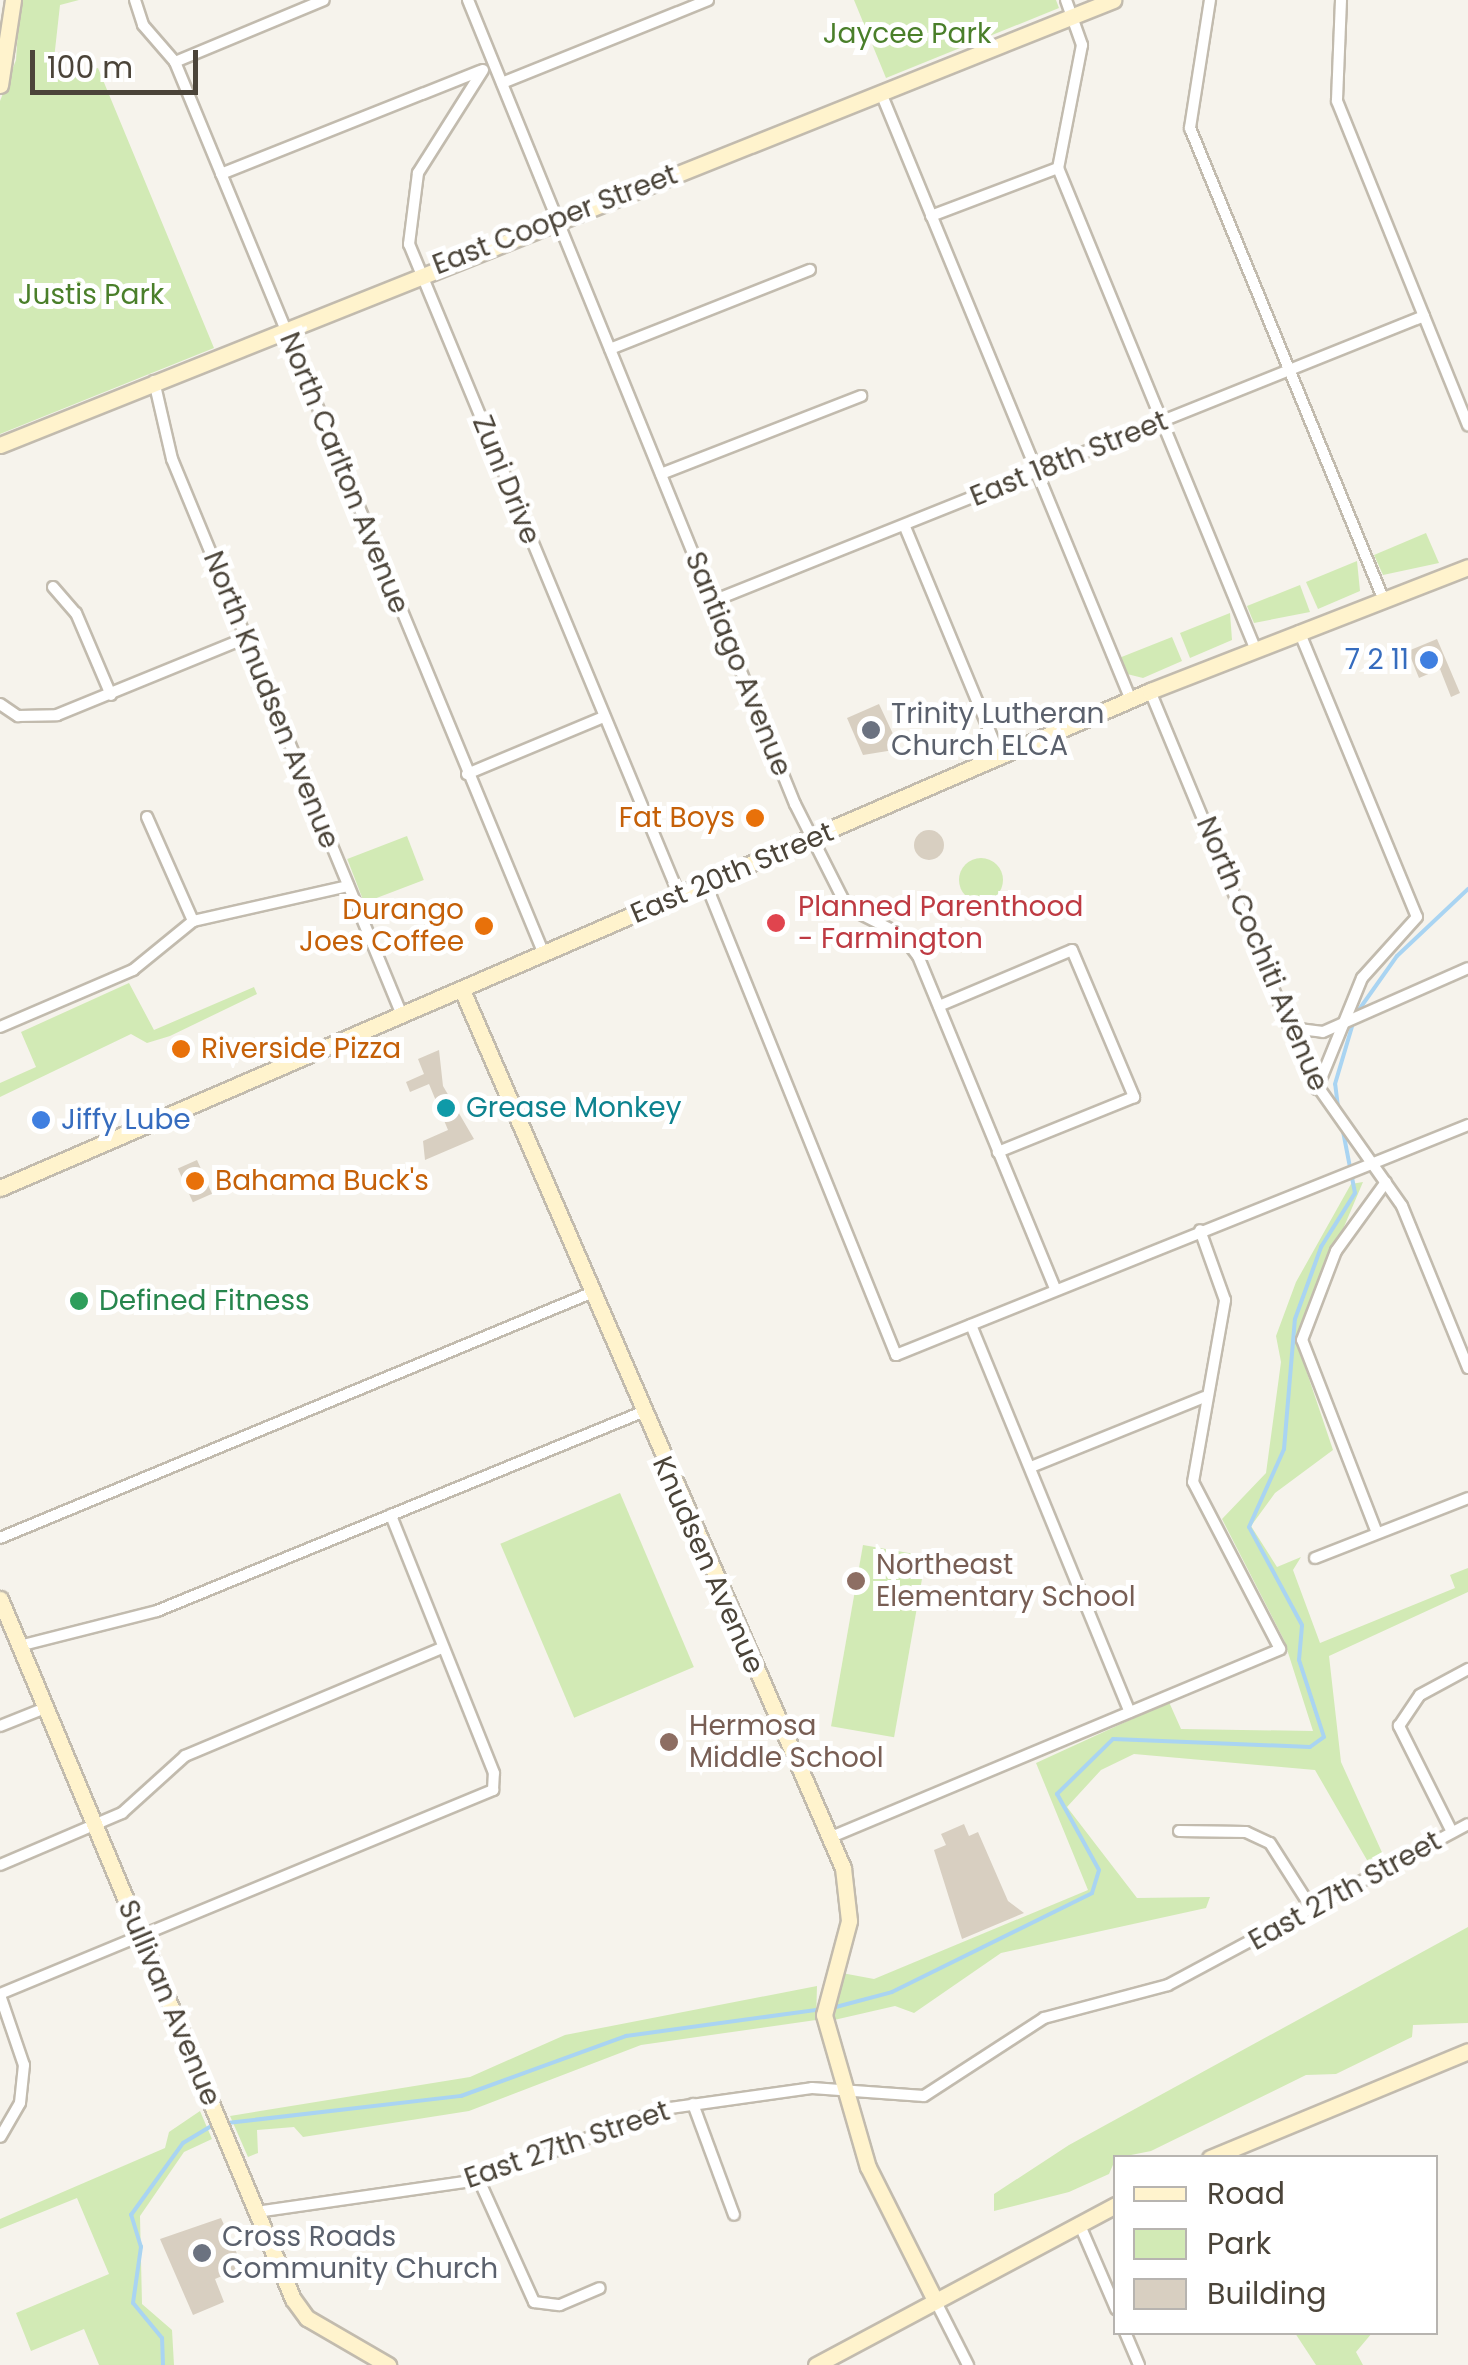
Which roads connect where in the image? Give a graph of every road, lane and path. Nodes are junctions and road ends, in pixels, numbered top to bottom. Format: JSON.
{"nodes":[{"id":1,"x":13,"y":0,"type":"edge"},
{"id":2,"x":135,"y":0,"type":"edge"},
{"id":3,"x":324,"y":0,"type":"edge"},
{"id":4,"x":468,"y":0,"type":"edge"},
{"id":5,"x":708,"y":0,"type":"edge"},
{"id":6,"x":1113,"y":0,"type":"edge"},
{"id":7,"x":1210,"y":0,"type":"edge"},
{"id":8,"x":1341,"y":0,"type":"edge"},
{"id":9,"x":1069,"y":8,"type":"edge"},
{"id":10,"x":174,"y":62,"type":"junction"},
{"id":11,"x":495,"y":66,"type":"junction"},
{"id":12,"x":482,"y":70,"type":"junction"},
{"id":13,"x":502,"y":83,"type":"junction"},
{"id":14,"x":0,"y":86,"type":"edge"},
{"id":15,"x":881,"y":92,"type":"junction"},
{"id":16,"x":1058,"y":168,"type":"junction"},
{"id":17,"x":221,"y":174,"type":"junction"},
{"id":18,"x":932,"y":216,"type":"junction"},
{"id":19,"x":556,"y":219,"type":"junction"},
{"id":20,"x":810,"y":270,"type":"dead end"},
{"id":21,"x":421,"y":272,"type":"junction"},
{"id":22,"x":1424,"y":316,"type":"junction"},
{"id":23,"x":285,"y":328,"type":"junction"},
{"id":24,"x":610,"y":348,"type":"junction"},
{"id":25,"x":1290,"y":370,"type":"junction"},
{"id":26,"x":154,"y":381,"type":"junction"},
{"id":27,"x":861,"y":396,"type":"dead end"},
{"id":28,"x":1164,"y":420,"type":"junction"},
{"id":29,"x":1468,"y":426,"type":"edge"},
{"id":30,"x":0,"y":445,"type":"edge"},
{"id":31,"x":1036,"y":473,"type":"junction"},
{"id":32,"x":661,"y":474,"type":"junction"},
{"id":33,"x":905,"y":527,"type":"junction"},
{"id":34,"x":1468,"y":567,"type":"edge"},
{"id":35,"x":53,"y":587,"type":"dead end"},
{"id":36,"x":1383,"y":598,"type":"junction"},
{"id":37,"x":713,"y":601,"type":"junction"},
{"id":38,"x":1299,"y":631,"type":"junction"},
{"id":39,"x":246,"y":638,"type":"junction"},
{"id":40,"x":1255,"y":648,"type":"junction"},
{"id":41,"x":1150,"y":691,"type":"junction"},
{"id":42,"x":111,"y":694,"type":"junction"},
{"id":43,"x":1131,"y":700,"type":"junction"},
{"id":44,"x":0,"y":704,"type":"edge"},
{"id":45,"x":602,"y":717,"type":"junction"},
{"id":46,"x":1001,"y":759,"type":"junction"},
{"id":47,"x":466,"y":774,"type":"junction"},
{"id":48,"x":148,"y":816,"type":"dead end"},
{"id":49,"x":813,"y":838,"type":"junction"},
{"id":50,"x":706,"y":884,"type":"junction"},
{"id":51,"x":348,"y":886,"type":"junction"},
{"id":52,"x":679,"y":895,"type":"junction"},
{"id":53,"x":193,"y":921,"type":"junction"},
{"id":54,"x":544,"y":954,"type":"junction"},
{"id":55,"x":1468,"y":968,"type":"edge"},
{"id":56,"x":462,"y":990,"type":"junction"},
{"id":57,"x":939,"y":1006,"type":"junction"},
{"id":58,"x":402,"y":1016,"type":"junction"},
{"id":59,"x":1337,"y":1022,"type":"junction"},
{"id":60,"x":0,"y":1027,"type":"edge"},
{"id":61,"x":1290,"y":1028,"type":"junction"},
{"id":62,"x":1317,"y":1089,"type":"junction"},
{"id":63,"x":1468,"y":1125,"type":"edge"},
{"id":64,"x":998,"y":1152,"type":"junction"},
{"id":65,"x":1373,"y":1162,"type":"junction"},
{"id":66,"x":1386,"y":1182,"type":"junction"},
{"id":67,"x":0,"y":1188,"type":"edge"},
{"id":68,"x":1200,"y":1230,"type":"junction"},
{"id":69,"x":1056,"y":1290,"type":"junction"},
{"id":70,"x":590,"y":1293,"type":"junction"},
{"id":71,"x":971,"y":1325,"type":"junction"},
{"id":72,"x":1468,"y":1368,"type":"edge"},
{"id":73,"x":1204,"y":1397,"type":"junction"},
{"id":74,"x":640,"y":1413,"type":"junction"},
{"id":75,"x":1031,"y":1468,"type":"junction"},
{"id":76,"x":1468,"y":1498,"type":"edge"},
{"id":77,"x":392,"y":1515,"type":"junction"},
{"id":78,"x":1377,"y":1534,"type":"junction"},
{"id":79,"x":0,"y":1538,"type":"edge"},
{"id":80,"x":1315,"y":1558,"type":"dead end"},
{"id":81,"x":0,"y":1600,"type":"edge"},
{"id":82,"x":20,"y":1646,"type":"junction"},
{"id":83,"x":442,"y":1648,"type":"junction"},
{"id":84,"x":1468,"y":1669,"type":"edge"},
{"id":85,"x":45,"y":1708,"type":"junction"},
{"id":86,"x":1130,"y":1712,"type":"junction"},
{"id":87,"x":0,"y":1726,"type":"edge"},
{"id":88,"x":1468,"y":1824,"type":"edge"},
{"id":89,"x":94,"y":1825,"type":"junction"},
{"id":90,"x":1179,"y":1831,"type":"dead end"},
{"id":91,"x":1452,"y":1832,"type":"junction"},
{"id":92,"x":830,"y":1838,"type":"junction"},
{"id":93,"x":0,"y":1865,"type":"edge"},
{"id":94,"x":1312,"y":1909,"type":"junction"},
{"id":95,"x":141,"y":1937,"type":"junction"},
{"id":96,"x":0,"y":1995,"type":"edge"},
{"id":97,"x":1468,"y":2051,"type":"edge"},
{"id":98,"x":851,"y":2092,"type":"junction"},
{"id":99,"x":694,"y":2104,"type":"junction"},
{"id":100,"x":0,"y":2137,"type":"edge"},
{"id":101,"x":1217,"y":2155,"type":"edge"},
{"id":102,"x":479,"y":2180,"type":"junction"},
{"id":103,"x":1113,"y":2206,"type":"edge"},
{"id":104,"x":256,"y":2212,"type":"junction"},
{"id":105,"x":734,"y":2216,"type":"dead end"},
{"id":106,"x":1079,"y":2223,"type":"junction"},
{"id":107,"x":600,"y":2288,"type":"dead end"},
{"id":108,"x":935,"y":2300,"type":"junction"},
{"id":109,"x":1113,"y":2302,"type":"edge"},
{"id":110,"x":1127,"y":2335,"type":"edge"},
{"id":111,"x":388,"y":2365,"type":"edge"},
{"id":112,"x":816,"y":2365,"type":"edge"},
{"id":113,"x":968,"y":2365,"type":"edge"},
{"id":114,"x":1139,"y":2365,"type":"edge"}],
"edges":[{"from":1,"to":14,"type":"main road"},
{"from":2,"to":10,"type":"street","name":"North Carlton Avenue"},
{"from":3,"to":10,"type":"street"},
{"from":4,"to":11,"type":"street","name":"Santiago Avenue"},
{"from":5,"to":13,"type":"street"},
{"from":6,"to":9,"type":"main road","name":"East Cooper Street"},
{"from":7,"to":25,"type":"street"},
{"from":8,"to":22,"type":"street"},
{"from":9,"to":15,"type":"main road","name":"East Cooper Street"},
{"from":9,"to":16,"type":"street"},
{"from":10,"to":17,"type":"street","name":"North Carlton Avenue"},
{"from":11,"to":12,"type":"street"},
{"from":11,"to":13,"type":"street","name":"Santiago Avenue"},
{"from":12,"to":17,"type":"street"},
{"from":12,"to":21,"type":"street","name":"Zuni Drive"},
{"from":13,"to":19,"type":"street","name":"Santiago Avenue"},
{"from":15,"to":18,"type":"street"},
{"from":15,"to":19,"type":"main road","name":"East Cooper Street"},
{"from":16,"to":18,"type":"street"},
{"from":16,"to":28,"type":"street"},
{"from":17,"to":23,"type":"street","name":"North Carlton Avenue"},
{"from":18,"to":31,"type":"street"},
{"from":19,"to":21,"type":"main road","name":"East Cooper Street"},
{"from":19,"to":24,"type":"street","name":"Santiago Avenue"},
{"from":20,"to":24,"type":"street"},
{"from":21,"to":23,"type":"main road","name":"East Cooper Street"},
{"from":21,"to":45,"type":"street","name":"Zuni Drive"},
{"from":22,"to":25,"type":"street","name":"East 18th Street"},
{"from":22,"to":29,"type":"street"},
{"from":23,"to":26,"type":"main road","name":"East Cooper Street"},
{"from":23,"to":47,"type":"street","name":"North Carlton Avenue"},
{"from":24,"to":32,"type":"street","name":"Santiago Avenue"},
{"from":25,"to":28,"type":"street","name":"East 18th Street"},
{"from":25,"to":36,"type":"street"},
{"from":26,"to":30,"type":"main road","name":"East Cooper Street"},
{"from":26,"to":39,"type":"street","name":"North Knudsen Avenue"},
{"from":27,"to":32,"type":"street"},
{"from":28,"to":31,"type":"street","name":"East 18th Street"},
{"from":28,"to":40,"type":"street"},
{"from":31,"to":33,"type":"street","name":"East 18th Street"},
{"from":31,"to":43,"type":"street"},
{"from":32,"to":37,"type":"street","name":"Santiago Avenue"},
{"from":33,"to":37,"type":"street","name":"East 18th Street"},
{"from":33,"to":46,"type":"street"},
{"from":34,"to":36,"type":"main road","name":"East 20th Street"},
{"from":35,"to":42,"type":"street"},
{"from":36,"to":38,"type":"main road","name":"East 20th Street"},
{"from":37,"to":49,"type":"street","name":"Santiago Avenue"},
{"from":38,"to":40,"type":"main road","name":"East 20th Street"},
{"from":38,"to":59,"type":"street"},
{"from":39,"to":42,"type":"street"},
{"from":39,"to":51,"type":"street","name":"North Knudsen Avenue"},
{"from":40,"to":41,"type":"main road","name":"East 20th Street"},
{"from":41,"to":43,"type":"main road","name":"East 20th Street"},
{"from":41,"to":61,"type":"street","name":"North Cochiti Avenue"},
{"from":42,"to":44,"type":"street"},
{"from":43,"to":46,"type":"main road","name":"East 20th Street"},
{"from":45,"to":47,"type":"street"},
{"from":45,"to":52,"type":"street","name":"Zuni Drive"},
{"from":46,"to":49,"type":"main road","name":"East 20th Street"},
{"from":47,"to":54,"type":"street","name":"North Carlton Avenue"},
{"from":48,"to":53,"type":"street"},
{"from":49,"to":50,"type":"main road","name":"East 20th Street"},
{"from":49,"to":57,"type":"street","name":"Santiago Avenue"},
{"from":50,"to":52,"type":"main road","name":"East 20th Street"},
{"from":50,"to":71,"type":"street"},
{"from":51,"to":53,"type":"street"},
{"from":51,"to":58,"type":"street","name":"North Knudsen Avenue"},
{"from":52,"to":54,"type":"main road","name":"East 20th Street"},
{"from":53,"to":60,"type":"street"},
{"from":54,"to":56,"type":"main road","name":"East 20th Street"},
{"from":55,"to":59,"type":"street"},
{"from":56,"to":58,"type":"main road","name":"East 20th Street"},
{"from":56,"to":70,"type":"main road","name":"Knudsen Avenue"},
{"from":57,"to":64,"type":"street","name":"Santiago Avenue"},
{"from":57,"to":64,"type":"street"},
{"from":58,"to":67,"type":"main road","name":"East 20th Street"},
{"from":59,"to":61,"type":"street"},
{"from":59,"to":62,"type":"street"},
{"from":61,"to":62,"type":"street","name":"North Cochiti Avenue"},
{"from":62,"to":65,"type":"street","name":"North Cochiti Avenue"},
{"from":63,"to":65,"type":"street"},
{"from":64,"to":69,"type":"street","name":"Santiago Avenue"},
{"from":65,"to":66,"type":"street","name":"North Cochiti Avenue"},
{"from":65,"to":68,"type":"street"},
{"from":66,"to":72,"type":"street","name":"North Cochiti Avenue"},
{"from":66,"to":78,"type":"street"},
{"from":68,"to":69,"type":"street"},
{"from":68,"to":73,"type":"street"},
{"from":69,"to":71,"type":"street"},
{"from":70,"to":74,"type":"main road","name":"Knudsen Avenue"},
{"from":70,"to":79,"type":"street"},
{"from":71,"to":75,"type":"street"},
{"from":73,"to":75,"type":"street"},
{"from":73,"to":86,"type":"street"},
{"from":74,"to":77,"type":"street"},
{"from":74,"to":92,"type":"main road","name":"Knudsen Avenue"},
{"from":75,"to":86,"type":"street"},
{"from":76,"to":78,"type":"street"},
{"from":77,"to":82,"type":"street"},
{"from":77,"to":83,"type":"street"},
{"from":78,"to":80,"type":"street"},
{"from":81,"to":82,"type":"main road","name":"Sullivan Avenue"},
{"from":82,"to":85,"type":"main road","name":"Sullivan Avenue"},
{"from":83,"to":89,"type":"street"},
{"from":83,"to":95,"type":"street"},
{"from":84,"to":91,"type":"street"},
{"from":85,"to":87,"type":"street"},
{"from":85,"to":89,"type":"main road","name":"Sullivan Avenue"},
{"from":86,"to":92,"type":"street"},
{"from":88,"to":91,"type":"street","name":"East 27th Street"},
{"from":89,"to":93,"type":"street"},
{"from":89,"to":95,"type":"main road","name":"Sullivan Avenue"},
{"from":90,"to":94,"type":"street"},
{"from":91,"to":94,"type":"street","name":"East 27th Street"},
{"from":92,"to":98,"type":"main road","name":"Knudsen Avenue"},
{"from":94,"to":98,"type":"street","name":"East 27th Street"},
{"from":95,"to":96,"type":"street"},
{"from":95,"to":104,"type":"main road","name":"Sullivan Avenue"},
{"from":96,"to":100,"type":"street"},
{"from":97,"to":101,"type":"main road"},
{"from":98,"to":99,"type":"street","name":"East 27th Street"},
{"from":98,"to":108,"type":"main road","name":"Knudsen Avenue"},
{"from":99,"to":102,"type":"street","name":"East 27th Street"},
{"from":99,"to":105,"type":"street"},
{"from":102,"to":104,"type":"street","name":"East 27th Street"},
{"from":102,"to":107,"type":"street"},
{"from":103,"to":106,"type":"main road"},
{"from":104,"to":111,"type":"main road","name":"Sullivan Avenue"},
{"from":106,"to":108,"type":"main road"},
{"from":106,"to":109,"type":"street"},
{"from":108,"to":112,"type":"main road"},
{"from":108,"to":113,"type":"street","name":"Knudsen Avenue"},
{"from":110,"to":114,"type":"street"}]}
